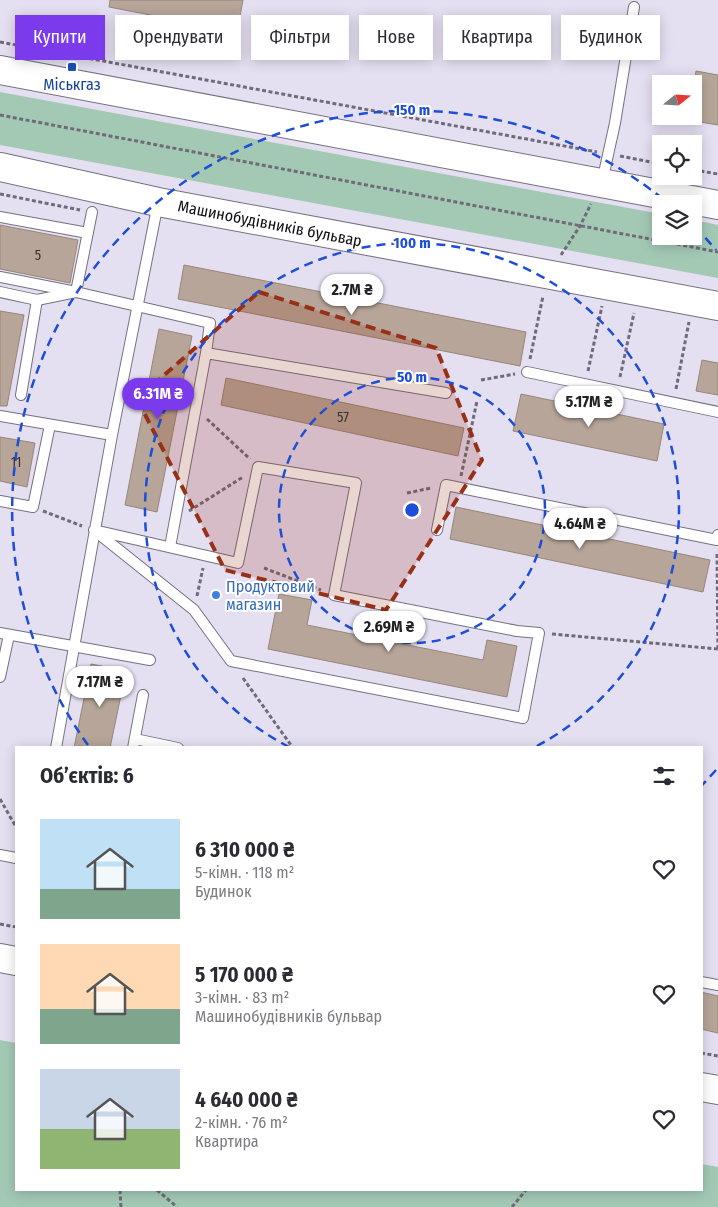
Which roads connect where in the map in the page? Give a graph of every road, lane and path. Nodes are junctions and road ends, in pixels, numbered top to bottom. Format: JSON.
{"nodes":[{"id":1,"x":634,"y":7,"type":"dead end"},
{"id":2,"x":0,"y":42,"type":"edge"},
{"id":3,"x":0,"y":70,"type":"edge"},
{"id":4,"x":0,"y":115,"type":"edge"},
{"id":5,"x":609,"y":154,"type":"junction"},
{"id":6,"x":652,"y":162,"type":"edge"},
{"id":7,"x":0,"y":167,"type":"edge"},
{"id":8,"x":702,"y":171,"type":"edge"},
{"id":9,"x":718,"y":174,"type":"edge"},
{"id":10,"x":602,"y":184,"type":"junction"},
{"id":11,"x":158,"y":202,"type":"junction"},
{"id":12,"x":718,"y":205,"type":"edge"},
{"id":13,"x":92,"y":212,"type":"dead end"},
{"id":14,"x":0,"y":216,"type":"edge"},
{"id":15,"x":580,"y":226,"type":"junction"},
{"id":16,"x":88,"y":233,"type":"junction"},
{"id":17,"x":718,"y":252,"type":"edge"},
{"id":18,"x":548,"y":275,"type":"junction"},
{"id":19,"x":0,"y":277,"type":"edge"},
{"id":20,"x":0,"y":292,"type":"edge"},
{"id":21,"x":76,"y":292,"type":"junction"},
{"id":22,"x":38,"y":300,"type":"junction"},
{"id":23,"x":602,"y":304,"type":"dead end"},
{"id":24,"x":137,"y":305,"type":"junction"},
{"id":25,"x":718,"y":306,"type":"edge"},
{"id":26,"x":634,"y":310,"type":"dead end"},
{"id":27,"x":690,"y":320,"type":"dead end"},
{"id":28,"x":206,"y":352,"type":"junction"},
{"id":29,"x":527,"y":372,"type":"junction"},
{"id":30,"x":481,"y":380,"type":"dead end"},
{"id":31,"x":585,"y":384,"type":"junction"},
{"id":32,"x":617,"y":390,"type":"junction"},
{"id":33,"x":446,"y":393,"type":"dead end"},
{"id":34,"x":21,"y":395,"type":"dead end"},
{"id":35,"x":477,"y":401,"type":"dead end"},
{"id":36,"x":673,"y":402,"type":"junction"},
{"id":37,"x":196,"y":408,"type":"junction"},
{"id":38,"x":718,"y":412,"type":"edge"},
{"id":39,"x":0,"y":416,"type":"edge"},
{"id":40,"x":50,"y":426,"type":"junction"},
{"id":41,"x":112,"y":435,"type":"junction"},
{"id":42,"x":258,"y":467,"type":"junction"},
{"id":43,"x":446,"y":485,"type":"junction"},
{"id":44,"x":459,"y":487,"type":"junction"},
{"id":45,"x":407,"y":493,"type":"dead end"},
{"id":46,"x":0,"y":501,"type":"edge"},
{"id":47,"x":33,"y":507,"type":"junction"},
{"id":48,"x":175,"y":520,"type":"junction"},
{"id":49,"x":94,"y":530,"type":"junction"},
{"id":50,"x":437,"y":530,"type":"dead end"},
{"id":51,"x":717,"y":538,"type":"edge"},
{"id":52,"x":170,"y":547,"type":"junction"},
{"id":53,"x":206,"y":555,"type":"junction"},
{"id":54,"x":264,"y":568,"type":"dead end"},
{"id":55,"x":334,"y":595,"type":"junction"},
{"id":56,"x":194,"y":610,"type":"junction"},
{"id":57,"x":539,"y":633,"type":"junction"},
{"id":58,"x":4,"y":634,"type":"edge"},
{"id":59,"x":74,"y":647,"type":"junction"},
{"id":60,"x":718,"y":650,"type":"edge"},
{"id":61,"x":150,"y":660,"type":"dead end"},
{"id":62,"x":231,"y":661,"type":"junction"},
{"id":63,"x":0,"y":677,"type":"edge"},
{"id":64,"x":143,"y":695,"type":"dead end"},
{"id":65,"x":134,"y":743,"type":"edge"},
{"id":66,"x":56,"y":746,"type":"edge"},
{"id":67,"x":160,"y":746,"type":"edge"},
{"id":68,"x":293,"y":746,"type":"edge"},
{"id":69,"x":0,"y":799,"type":"edge"},
{"id":70,"x":15,"y":825,"type":"edge"},
{"id":71,"x":0,"y":855,"type":"edge"},
{"id":72,"x":15,"y":858,"type":"edge"},
{"id":73,"x":0,"y":924,"type":"edge"},
{"id":74,"x":15,"y":927,"type":"edge"},
{"id":75,"x":0,"y":958,"type":"edge"},
{"id":76,"x":15,"y":961,"type":"edge"},
{"id":77,"x":703,"y":982,"type":"edge"},
{"id":78,"x":718,"y":985,"type":"edge"},
{"id":79,"x":703,"y":1053,"type":"edge"},
{"id":80,"x":718,"y":1056,"type":"edge"},
{"id":81,"x":703,"y":1087,"type":"edge"},
{"id":82,"x":718,"y":1090,"type":"edge"},
{"id":83,"x":120,"y":1191,"type":"edge"},
{"id":84,"x":158,"y":1191,"type":"edge"},
{"id":85,"x":525,"y":1191,"type":"edge"},
{"id":86,"x":121,"y":1207,"type":"edge"},
{"id":87,"x":177,"y":1207,"type":"edge"},
{"id":88,"x":512,"y":1207,"type":"edge"}],
"edges":[{"from":1,"to":5,"type":"lane"},
{"from":2,"to":5,"type":"path"},
{"from":3,"to":10,"type":"street"},
{"from":4,"to":15,"type":"path"},
{"from":5,"to":6,"type":"path"},
{"from":5,"to":10,"type":"lane"},
{"from":7,"to":11,"type":"street","name":"Машинобудівників бульвар"},
{"from":8,"to":9,"type":"path"},
{"from":10,"to":12,"type":"street"},
{"from":10,"to":15,"type":"path"},
{"from":11,"to":18,"type":"street","name":"Машинобудівників бульвар"},
{"from":11,"to":24,"type":"lane"},
{"from":13,"to":16,"type":"lane"},
{"from":14,"to":16,"type":"lane"},
{"from":15,"to":17,"type":"path"},
{"from":15,"to":18,"type":"path"},
{"from":16,"to":21,"type":"lane"},
{"from":18,"to":25,"type":"street","name":"Машинобудівників бульвар"},
{"from":18,"to":29,"type":"path"},
{"from":19,"to":21,"type":"lane"},
{"from":20,"to":22,"type":"lane"},
{"from":21,"to":22,"type":"lane"},
{"from":21,"to":24,"type":"lane"},
{"from":22,"to":34,"type":"lane"},
{"from":23,"to":31,"type":"path"},
{"from":24,"to":28,"type":"lane"},
{"from":24,"to":41,"type":"lane"},
{"from":26,"to":32,"type":"path"},
{"from":27,"to":36,"type":"path"},
{"from":28,"to":33,"type":"lane"},
{"from":28,"to":37,"type":"lane"},
{"from":29,"to":30,"type":"path"},
{"from":29,"to":31,"type":"lane"},
{"from":31,"to":32,"type":"lane"},
{"from":32,"to":36,"type":"lane"},
{"from":35,"to":44,"type":"path"},
{"from":36,"to":38,"type":"lane"},
{"from":37,"to":42,"type":"path"},
{"from":37,"to":48,"type":"lane"},
{"from":39,"to":40,"type":"lane"},
{"from":40,"to":41,"type":"lane"},
{"from":40,"to":47,"type":"lane"},
{"from":41,"to":49,"type":"lane"},
{"from":42,"to":48,"type":"path"},
{"from":42,"to":53,"type":"lane"},
{"from":42,"to":55,"type":"lane"},
{"from":43,"to":44,"type":"lane"},
{"from":43,"to":45,"type":"path"},
{"from":43,"to":50,"type":"lane"},
{"from":44,"to":51,"type":"lane"},
{"from":46,"to":47,"type":"lane"},
{"from":47,"to":49,"type":"path"},
{"from":48,"to":52,"type":"lane"},
{"from":49,"to":52,"type":"lane"},
{"from":49,"to":56,"type":"lane"},
{"from":49,"to":59,"type":"lane"},
{"from":51,"to":60,"type":"path"},
{"from":52,"to":53,"type":"lane"},
{"from":53,"to":56,"type":"path"},
{"from":54,"to":55,"type":"path"},
{"from":55,"to":57,"type":"lane"},
{"from":56,"to":62,"type":"lane"},
{"from":57,"to":60,"type":"path"},
{"from":57,"to":62,"type":"lane"},
{"from":58,"to":59,"type":"lane"},
{"from":58,"to":63,"type":"lane"},
{"from":59,"to":61,"type":"lane"},
{"from":59,"to":66,"type":"lane"},
{"from":62,"to":68,"type":"path"},
{"from":64,"to":65,"type":"lane"},
{"from":65,"to":67,"type":"lane"},
{"from":69,"to":70,"type":"path"},
{"from":71,"to":72,"type":"lane"},
{"from":73,"to":74,"type":"path"},
{"from":75,"to":76,"type":"street"},
{"from":77,"to":78,"type":"lane"},
{"from":79,"to":80,"type":"path"},
{"from":81,"to":82,"type":"street"},
{"from":83,"to":86,"type":"path"},
{"from":84,"to":87,"type":"path"},
{"from":85,"to":88,"type":"path"}]}
